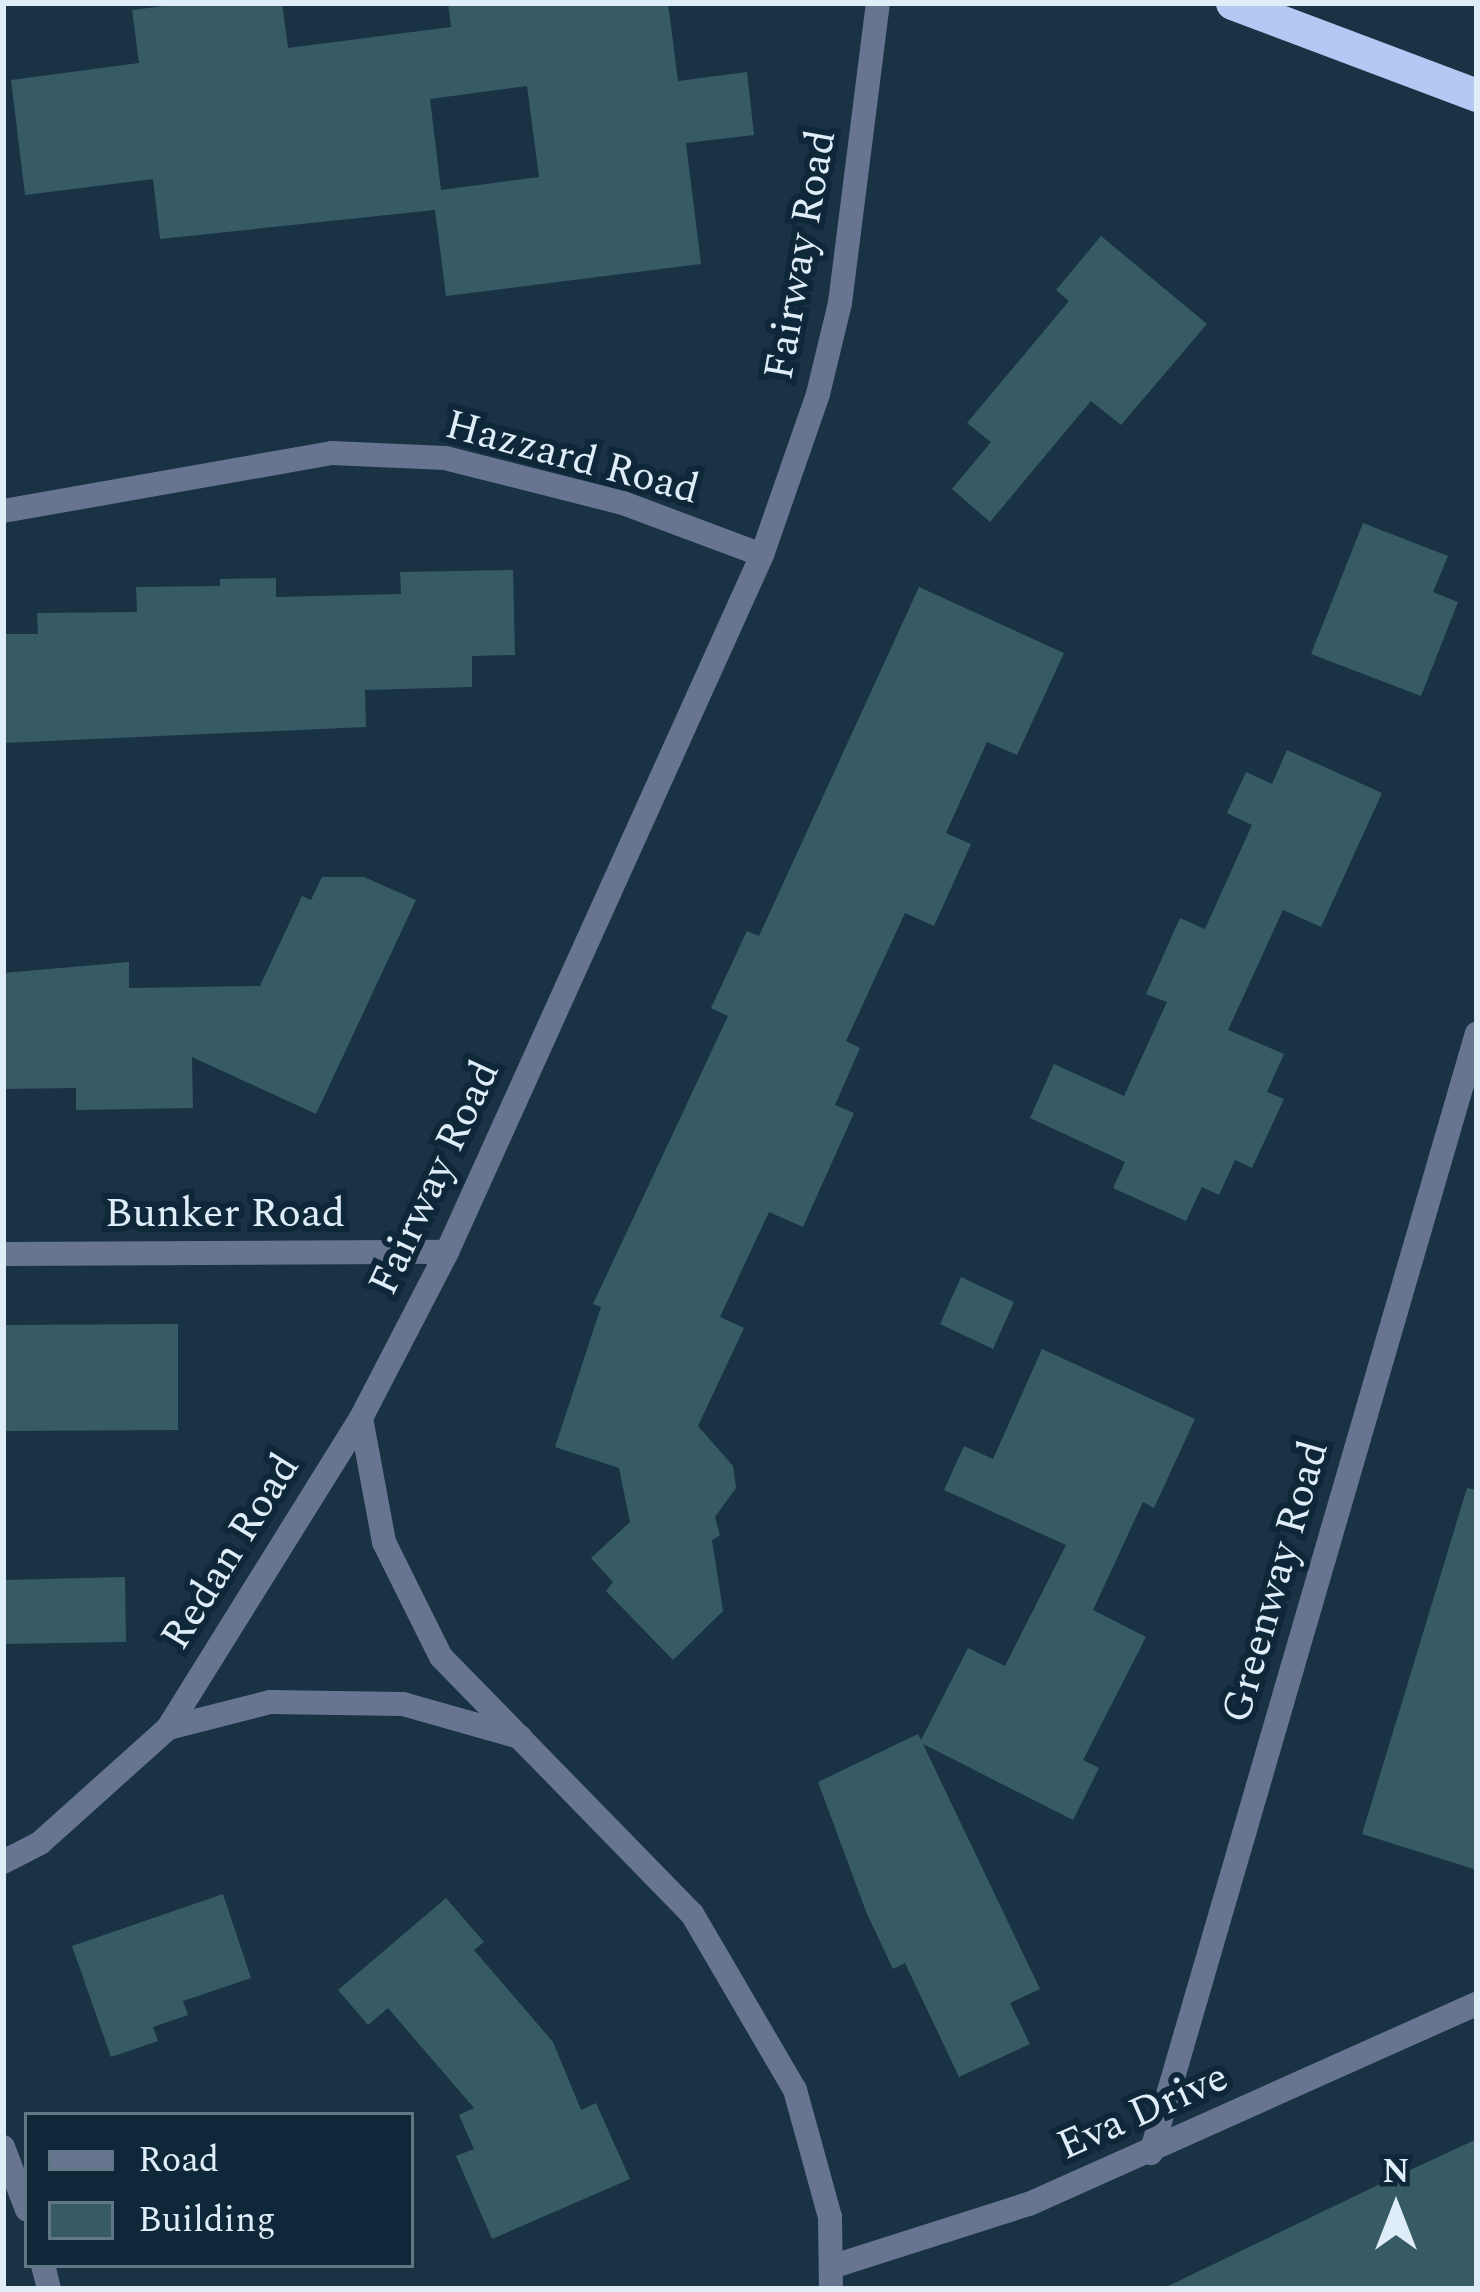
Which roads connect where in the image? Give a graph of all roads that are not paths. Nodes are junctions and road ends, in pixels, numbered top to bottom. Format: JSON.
{"nodes":[{"id":1,"x":878,"y":3,"type":"edge"},
{"id":2,"x":1232,"y":3,"type":"edge"},
{"id":3,"x":1477,"y":95,"type":"edge"},
{"id":4,"x":3,"y":511,"type":"edge"},
{"id":5,"x":762,"y":555,"type":"junction"},
{"id":6,"x":1477,"y":1033,"type":"edge"},
{"id":7,"x":447,"y":1252,"type":"junction"},
{"id":8,"x":3,"y":1254,"type":"edge"},
{"id":9,"x":362,"y":1418,"type":"junction"},
{"id":10,"x":168,"y":1728,"type":"junction"},
{"id":11,"x":527,"y":1738,"type":"junction"},
{"id":12,"x":3,"y":1862,"type":"edge"},
{"id":13,"x":1477,"y":2004,"type":"edge"},
{"id":14,"x":3,"y":2147,"type":"edge"},
{"id":15,"x":1151,"y":2153,"type":"junction"},
{"id":16,"x":24,"y":2202,"type":"edge"},
{"id":17,"x":831,"y":2278,"type":"edge"}],
"edges":[{"from":1,"to":5,"type":"street","name":"Fairway Road"},
{"from":2,"to":3,"type":"highway"},
{"from":4,"to":5,"type":"street","name":"Hazzard Road"},
{"from":5,"to":7,"type":"street","name":"Fairway Road"},
{"from":6,"to":15,"type":"street","name":"Greenway Road"},
{"from":7,"to":8,"type":"street","name":"Bunker Road"},
{"from":7,"to":9,"type":"street","name":"Fairway Road"},
{"from":9,"to":10,"type":"street","name":"Redan Road"},
{"from":9,"to":11,"type":"street"},
{"from":10,"to":11,"type":"street","name":"Redan Road"},
{"from":10,"to":12,"type":"street","name":"Redan Road"},
{"from":11,"to":17,"type":"street"},
{"from":13,"to":15,"type":"street","name":"Eva Drive"},
{"from":14,"to":16,"type":"street"},
{"from":15,"to":17,"type":"street","name":"Eva Drive"}]}
